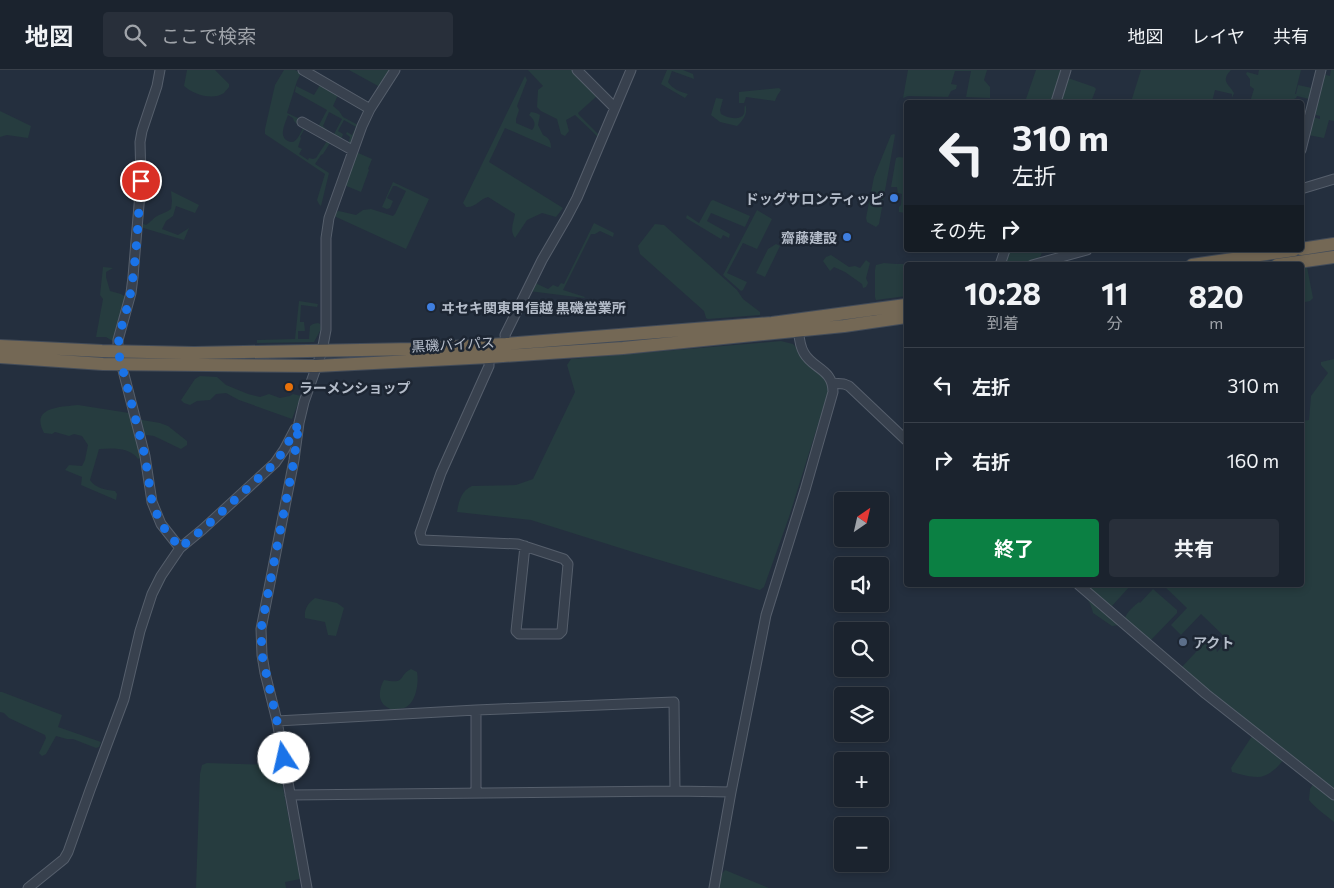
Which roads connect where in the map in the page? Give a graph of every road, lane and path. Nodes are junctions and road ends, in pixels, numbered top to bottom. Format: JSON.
{"nodes":[{"id":1,"x":160,"y":70,"type":"edge"},
{"id":2,"x":303,"y":70,"type":"edge"},
{"id":3,"x":396,"y":70,"type":"edge"},
{"id":4,"x":577,"y":70,"type":"edge"},
{"id":5,"x":631,"y":70,"type":"edge"},
{"id":6,"x":1066,"y":70,"type":"edge"},
{"id":7,"x":1320,"y":70,"type":"edge"},
{"id":8,"x":1057,"y":100,"type":"edge"},
{"id":9,"x":615,"y":108,"type":"junction"},
{"id":10,"x":370,"y":109,"type":"junction"},
{"id":11,"x":302,"y":122,"type":"dead end"},
{"id":12,"x":1304,"y":137,"type":"edge"},
{"id":13,"x":352,"y":150,"type":"junction"},
{"id":14,"x":1334,"y":179,"type":"edge"},
{"id":15,"x":1304,"y":188,"type":"edge"},
{"id":16,"x":1334,"y":244,"type":"edge"},
{"id":17,"x":1304,"y":249,"type":"edge"},
{"id":18,"x":1080,"y":252,"type":"edge"},
{"id":19,"x":1280,"y":252,"type":"edge"},
{"id":20,"x":1334,"y":257,"type":"edge"},
{"id":21,"x":1043,"y":262,"type":"edge"},
{"id":22,"x":1212,"y":262,"type":"edge"},
{"id":23,"x":1298,"y":262,"type":"edge"},
{"id":24,"x":904,"y":306,"type":"edge"},
{"id":25,"x":904,"y":317,"type":"edge"},
{"id":26,"x":798,"y":325,"type":"junction"},
{"id":27,"x":506,"y":344,"type":"junction"},
{"id":28,"x":0,"y":346,"type":"edge"},
{"id":29,"x":118,"y":351,"type":"junction"},
{"id":30,"x":322,"y":351,"type":"junction"},
{"id":31,"x":0,"y":357,"type":"edge"},
{"id":32,"x":489,"y":357,"type":"junction"},
{"id":33,"x":122,"y":364,"type":"junction"},
{"id":34,"x":316,"y":366,"type":"junction"},
{"id":35,"x":832,"y":383,"type":"junction"},
{"id":36,"x":299,"y":423,"type":"junction"},
{"id":37,"x":904,"y":438,"type":"edge"},
{"id":38,"x":525,"y":546,"type":"junction"},
{"id":39,"x":180,"y":548,"type":"junction"},
{"id":40,"x":1081,"y":587,"type":"edge"},
{"id":41,"x":476,"y":710,"type":"junction"},
{"id":42,"x":277,"y":721,"type":"junction"},
{"id":43,"x":675,"y":791,"type":"junction"},
{"id":44,"x":731,"y":792,"type":"junction"},
{"id":45,"x":476,"y":793,"type":"junction"},
{"id":46,"x":290,"y":795,"type":"junction"},
{"id":47,"x":1334,"y":795,"type":"edge"},
{"id":48,"x":28,"y":888,"type":"edge"},
{"id":49,"x":307,"y":888,"type":"edge"},
{"id":50,"x":714,"y":888,"type":"edge"}],
"edges":[{"from":1,"to":29,"type":"street"},
{"from":2,"to":10,"type":"street"},
{"from":3,"to":10,"type":"street"},
{"from":4,"to":9,"type":"street"},
{"from":5,"to":9,"type":"street"},
{"from":6,"to":8,"type":"street"},
{"from":7,"to":12,"type":"street"},
{"from":9,"to":27,"type":"street"},
{"from":10,"to":13,"type":"street"},
{"from":11,"to":13,"type":"street"},
{"from":13,"to":30,"type":"street"},
{"from":14,"to":15,"type":"street"},
{"from":16,"to":17,"type":"highway"},
{"from":18,"to":21,"type":"street"},
{"from":19,"to":22,"type":"highway"},
{"from":20,"to":23,"type":"highway"},
{"from":24,"to":26,"type":"highway","name":"黒磯バイパス"},
{"from":25,"to":26,"type":"highway","name":"黒磯バイパス"},
{"from":26,"to":27,"type":"highway","name":"黒磯バイパス"},
{"from":26,"to":32,"type":"highway","name":"黒磯バイパス"},
{"from":26,"to":35,"type":"street"},
{"from":27,"to":30,"type":"highway","name":"黒磯バイパス"},
{"from":28,"to":29,"type":"highway","name":"黒磯バイパス"},
{"from":29,"to":30,"type":"highway","name":"黒磯バイパス"},
{"from":29,"to":33,"type":"street"},
{"from":30,"to":34,"type":"street"},
{"from":31,"to":33,"type":"highway","name":"黒磯バイパス"},
{"from":32,"to":34,"type":"highway","name":"黒磯バイパス"},
{"from":32,"to":38,"type":"street"},
{"from":33,"to":34,"type":"highway","name":"黒磯バイパス"},
{"from":33,"to":39,"type":"street"},
{"from":34,"to":36,"type":"street"},
{"from":35,"to":37,"type":"street"},
{"from":35,"to":44,"type":"street"},
{"from":36,"to":39,"type":"street"},
{"from":36,"to":42,"type":"street"},
{"from":38,"to":38,"type":"street"},
{"from":39,"to":48,"type":"street"},
{"from":40,"to":47,"type":"street"},
{"from":41,"to":42,"type":"street"},
{"from":41,"to":43,"type":"street"},
{"from":41,"to":45,"type":"street"},
{"from":42,"to":46,"type":"street"},
{"from":43,"to":44,"type":"street"},
{"from":43,"to":45,"type":"street"},
{"from":44,"to":50,"type":"street"},
{"from":45,"to":46,"type":"street"},
{"from":46,"to":49,"type":"street"}]}
